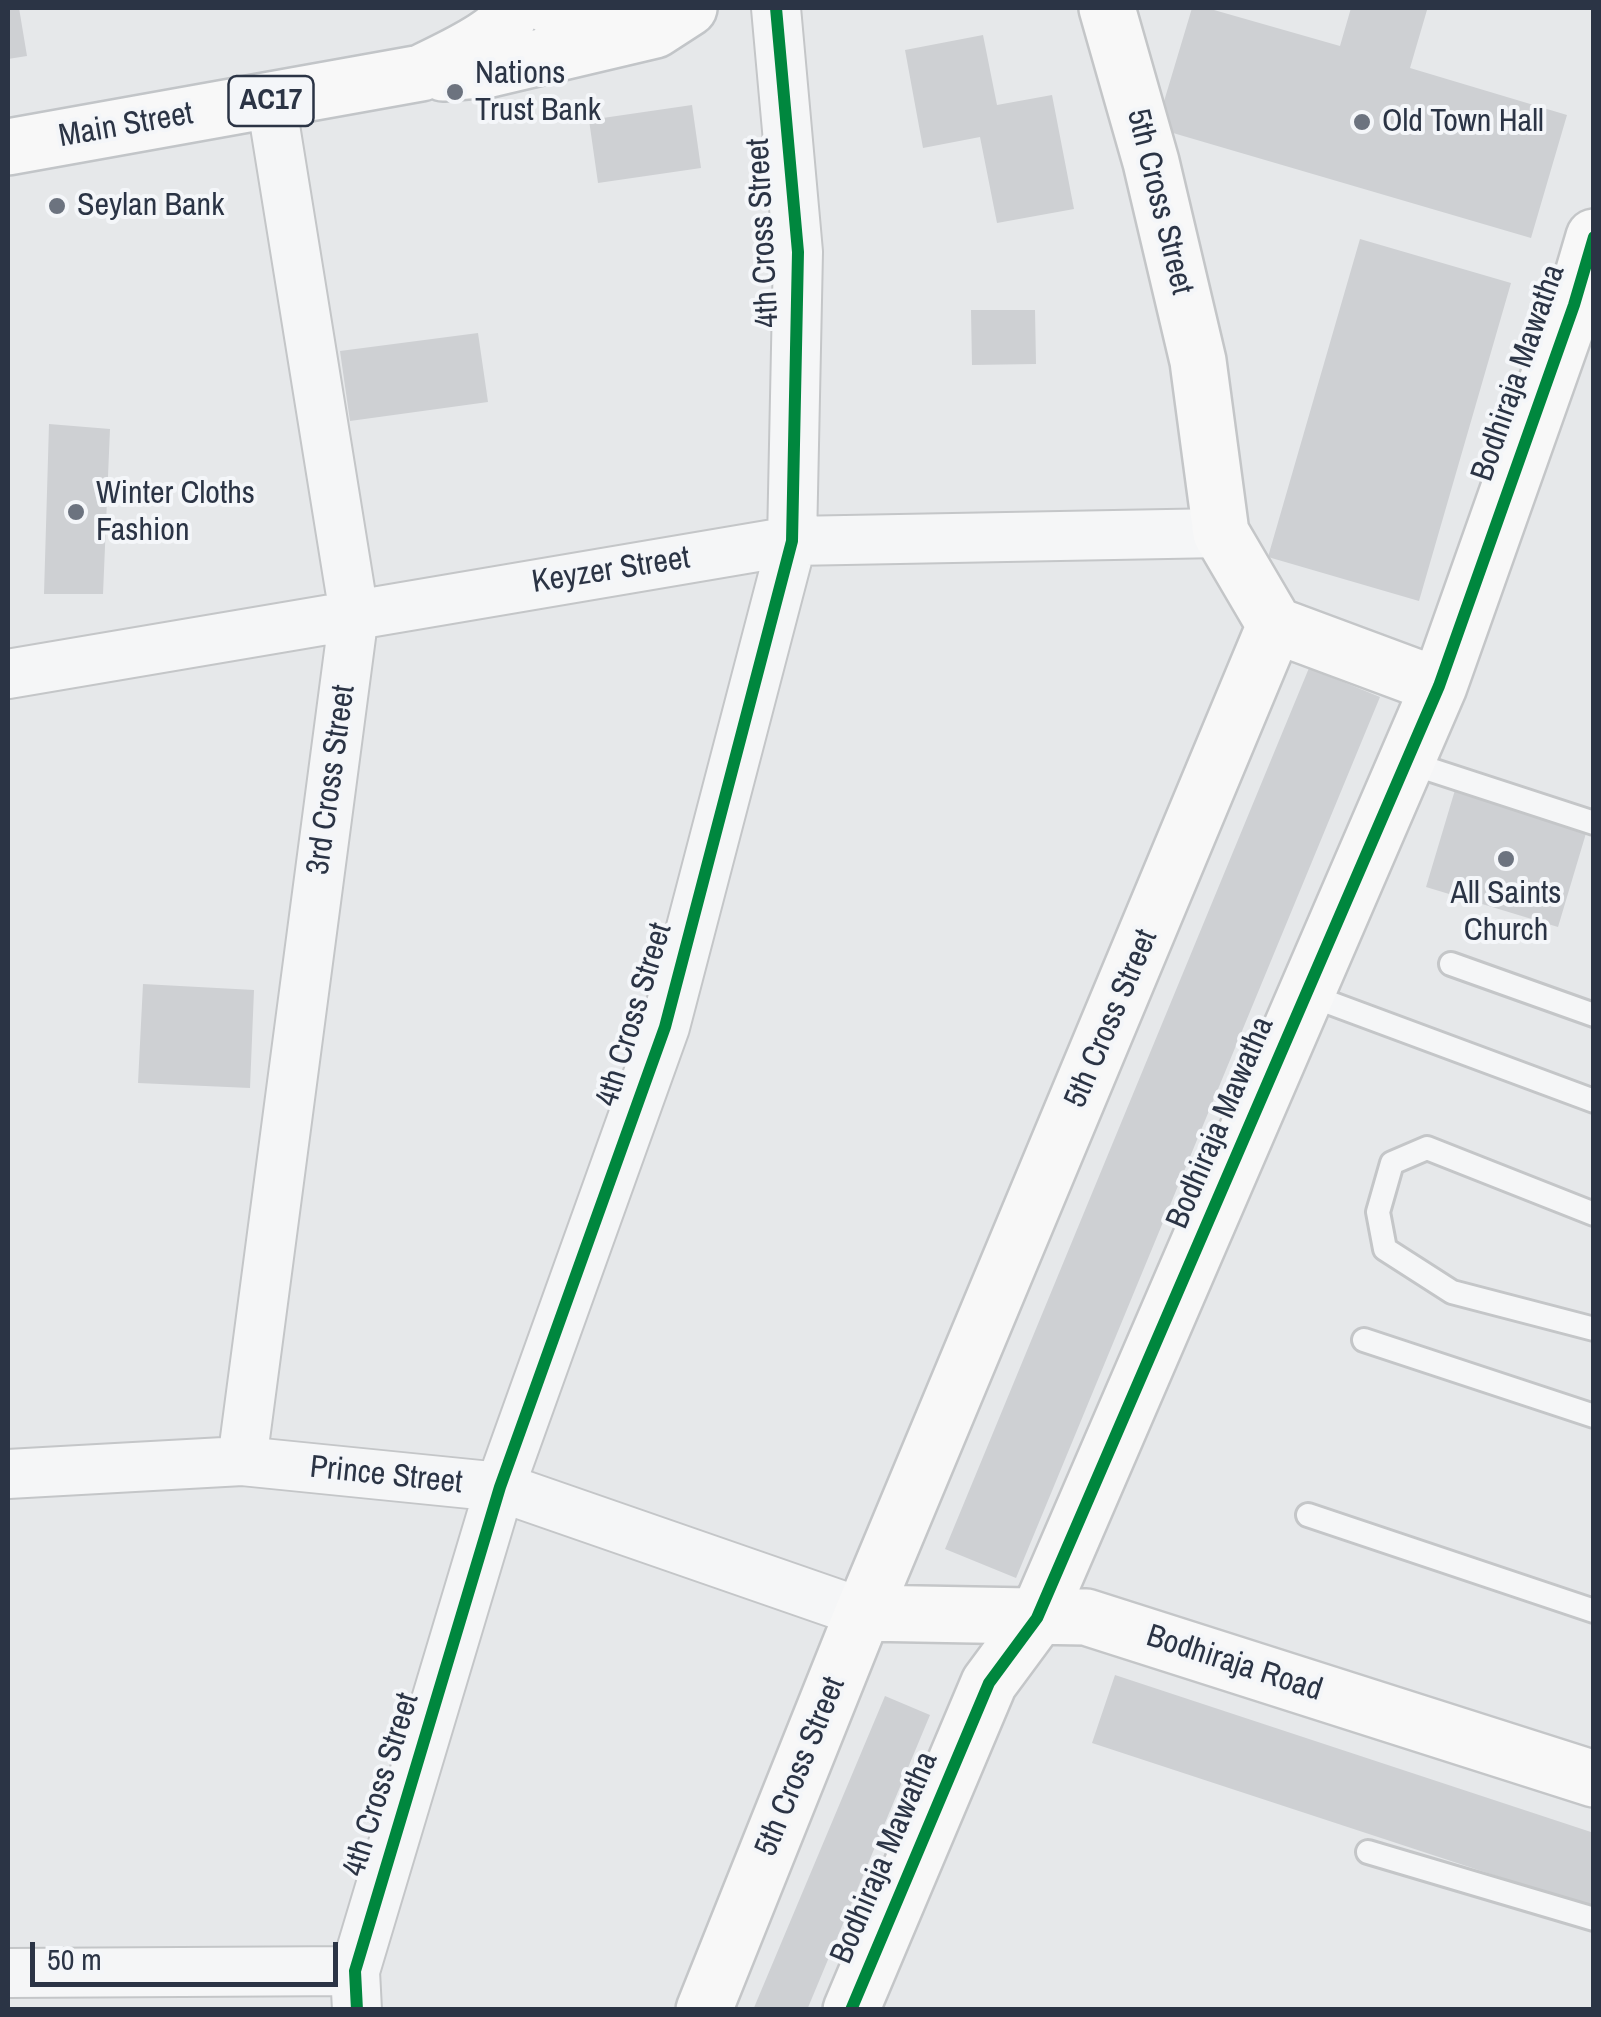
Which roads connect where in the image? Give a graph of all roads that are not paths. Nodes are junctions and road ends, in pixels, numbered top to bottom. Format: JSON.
{"nodes":[{"id":1,"x":513,"y":8,"type":"edge"},
{"id":2,"x":552,"y":8,"type":"edge"},
{"id":3,"x":616,"y":8,"type":"edge"},
{"id":4,"x":689,"y":8,"type":"edge"},
{"id":5,"x":776,"y":8,"type":"edge"},
{"id":6,"x":1107,"y":8,"type":"edge"},
{"id":7,"x":421,"y":72,"type":"junction"},
{"id":8,"x":271,"y":102,"type":"junction"},
{"id":9,"x":8,"y":146,"type":"edge"},
{"id":10,"x":1594,"y":236,"type":"edge"},
{"id":11,"x":1584,"y":308,"type":"edge"},
{"id":12,"x":1221,"y":533,"type":"junction"},
{"id":13,"x":792,"y":541,"type":"junction"},
{"id":14,"x":354,"y":614,"type":"junction"},
{"id":15,"x":1274,"y":625,"type":"junction"},
{"id":16,"x":8,"y":674,"type":"edge"},
{"id":17,"x":1440,"y":686,"type":"junction"},
{"id":18,"x":1407,"y":762,"type":"junction"},
{"id":19,"x":1594,"y":822,"type":"edge"},
{"id":20,"x":1451,"y":964,"type":"dead end"},
{"id":21,"x":1306,"y":994,"type":"junction"},
{"id":22,"x":1594,"y":1016,"type":"edge"},
{"id":23,"x":1594,"y":1101,"type":"edge"},
{"id":24,"x":1594,"y":1214,"type":"edge"},
{"id":25,"x":1594,"y":1329,"type":"edge"},
{"id":26,"x":1364,"y":1340,"type":"dead end"},
{"id":27,"x":1594,"y":1416,"type":"edge"},
{"id":28,"x":242,"y":1461,"type":"junction"},
{"id":29,"x":8,"y":1474,"type":"edge"},
{"id":30,"x":500,"y":1487,"type":"junction"},
{"id":31,"x":1308,"y":1515,"type":"dead end"},
{"id":32,"x":1594,"y":1610,"type":"edge"},
{"id":33,"x":863,"y":1613,"type":"junction"},
{"id":34,"x":1037,"y":1618,"type":"junction"},
{"id":35,"x":1594,"y":1779,"type":"edge"},
{"id":36,"x":1368,"y":1852,"type":"dead end"},
{"id":37,"x":1594,"y":1919,"type":"edge"},
{"id":38,"x":8,"y":1972,"type":"edge"},
{"id":39,"x":356,"y":1990,"type":"edge"},
{"id":40,"x":704,"y":2010,"type":"edge"},
{"id":41,"x":851,"y":2010,"type":"edge"}],
"edges":[{"from":1,"to":7,"type":"main road","name":"Main Street","number":"AC17"},
{"from":2,"to":3,"type":"main road"},
{"from":4,"to":7,"type":"main road","name":"Main Street","number":"AC17"},
{"from":5,"to":13,"type":"street","name":"4th Cross Street"},
{"from":6,"to":12,"type":"main road","name":"5th Cross Street"},
{"from":7,"to":8,"type":"main road","name":"Main Street","number":"AC17"},
{"from":8,"to":9,"type":"main road","name":"Main Street","number":"AC17"},
{"from":8,"to":14,"type":"street","name":"3rd Cross Street"},
{"from":10,"to":11,"type":"main road","name":"Bodhiraja Mawatha"},
{"from":11,"to":17,"type":"main road","name":"Bodhiraja Mawatha"},
{"from":12,"to":13,"type":"street","name":"Keyzer Street"},
{"from":12,"to":15,"type":"main road","name":"5th Cross Street"},
{"from":13,"to":14,"type":"street","name":"Keyzer Street"},
{"from":13,"to":30,"type":"street","name":"4th Cross Street"},
{"from":14,"to":16,"type":"street","name":"Keyzer Street"},
{"from":14,"to":28,"type":"street","name":"3rd Cross Street"},
{"from":15,"to":17,"type":"main road"},
{"from":15,"to":33,"type":"main road","name":"5th Cross Street"},
{"from":17,"to":18,"type":"main road","name":"Bodhiraja Mawatha"},
{"from":18,"to":19,"type":"lane"},
{"from":18,"to":21,"type":"main road","name":"Bodhiraja Mawatha"},
{"from":20,"to":22,"type":"lane"},
{"from":21,"to":23,"type":"lane"},
{"from":21,"to":34,"type":"main road","name":"Bodhiraja Mawatha"},
{"from":24,"to":25,"type":"lane"},
{"from":26,"to":27,"type":"lane"},
{"from":28,"to":29,"type":"street","name":"Prince Street"},
{"from":28,"to":30,"type":"street","name":"Prince Street"},
{"from":30,"to":33,"type":"street","name":"Prince Street"},
{"from":30,"to":39,"type":"street","name":"4th Cross Street"},
{"from":31,"to":32,"type":"lane"},
{"from":33,"to":34,"type":"main road","name":"Bodhiraja Road"},
{"from":33,"to":40,"type":"main road","name":"5th Cross Street"},
{"from":34,"to":35,"type":"main road","name":"Bodhiraja Road"},
{"from":34,"to":41,"type":"main road","name":"Bodhiraja Mawatha"},
{"from":36,"to":37,"type":"lane"},
{"from":38,"to":39,"type":"street"}]}
